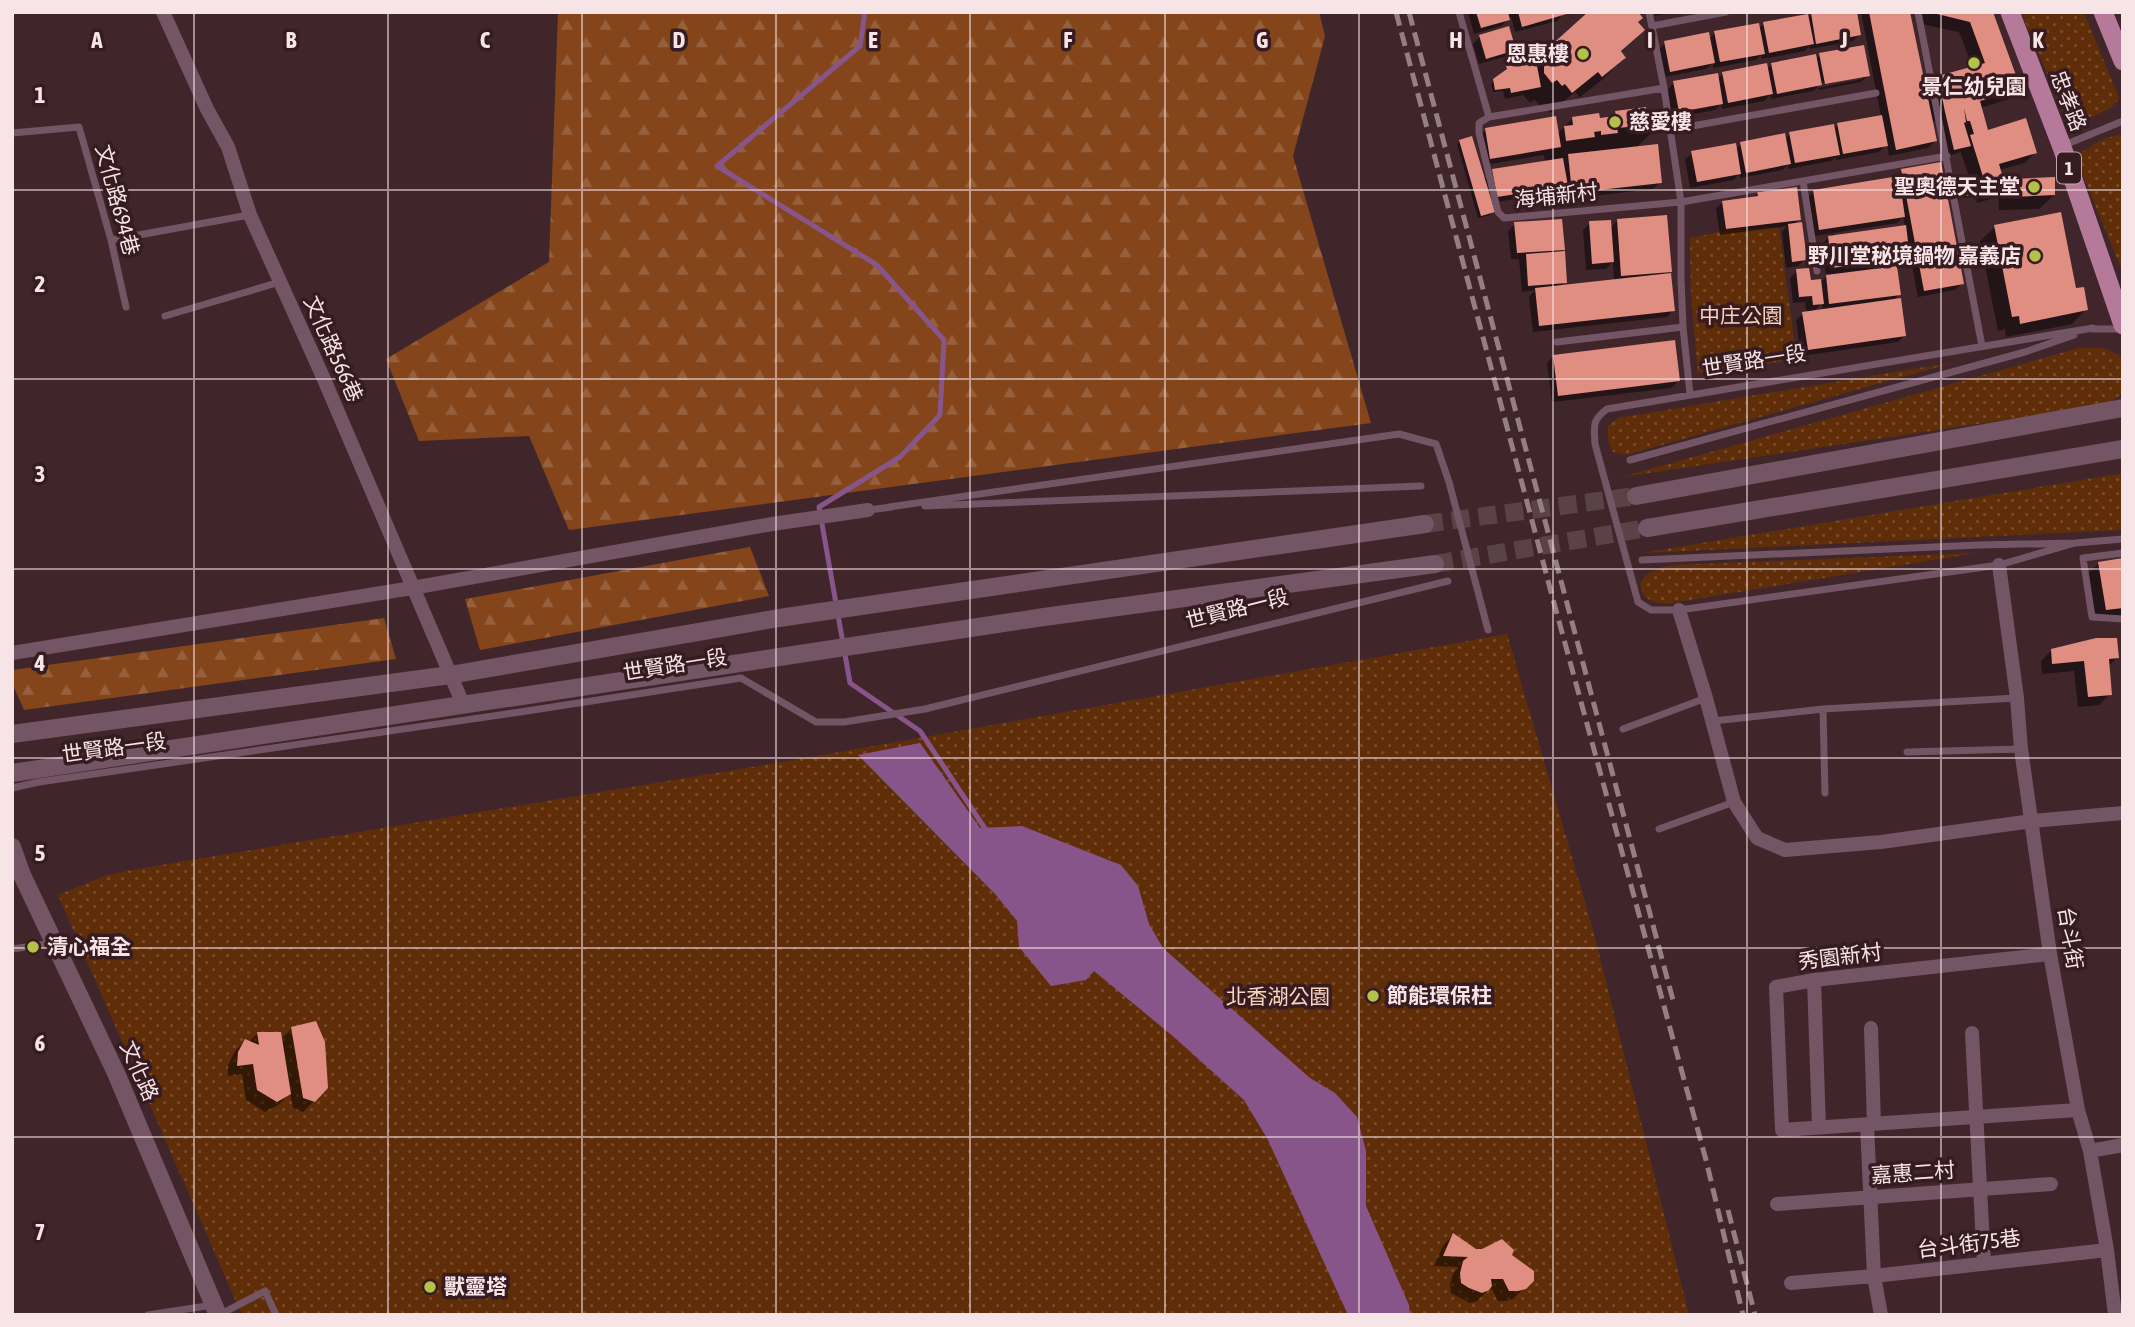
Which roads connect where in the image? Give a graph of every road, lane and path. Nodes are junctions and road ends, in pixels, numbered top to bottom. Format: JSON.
{"nodes":[{"id":1,"x":163,"y":12,"type":"edge"},
{"id":2,"x":1460,"y":12,"type":"edge"},
{"id":3,"x":1649,"y":12,"type":"edge"},
{"id":4,"x":1726,"y":12,"type":"edge"},
{"id":5,"x":1918,"y":12,"type":"edge"},
{"id":6,"x":2010,"y":12,"type":"edge"},
{"id":7,"x":2103,"y":12,"type":"edge"},
{"id":8,"x":1652,"y":26,"type":"junction"},
{"id":9,"x":2123,"y":61,"type":"edge"},
{"id":10,"x":1664,"y":88,"type":"junction"},
{"id":11,"x":1876,"y":93,"type":"dead end"},
{"id":12,"x":1489,"y":117,"type":"junction"},
{"id":13,"x":2123,"y":121,"type":"edge"},
{"id":14,"x":1670,"y":130,"type":"junction"},
{"id":15,"x":12,"y":133,"type":"edge"},
{"id":16,"x":2062,"y":147,"type":"junction"},
{"id":17,"x":1947,"y":156,"type":"junction"},
{"id":18,"x":1803,"y":181,"type":"junction"},
{"id":19,"x":1681,"y":202,"type":"junction"},
{"id":20,"x":250,"y":215,"type":"junction"},
{"id":21,"x":111,"y":240,"type":"junction"},
{"id":22,"x":1817,"y":271,"type":"dead end"},
{"id":23,"x":280,"y":282,"type":"junction"},
{"id":24,"x":126,"y":307,"type":"dead end"},
{"id":25,"x":165,"y":316,"type":"dead end"},
{"id":26,"x":1683,"y":327,"type":"junction"},
{"id":27,"x":2123,"y":327,"type":"edge"},
{"id":28,"x":2094,"y":328,"type":"junction"},
{"id":29,"x":1557,"y":342,"type":"dead end"},
{"id":30,"x":1982,"y":346,"type":"junction"},
{"id":31,"x":1690,"y":394,"type":"junction"},
{"id":32,"x":2123,"y":408,"type":"edge"},
{"id":33,"x":2123,"y":449,"type":"edge"},
{"id":34,"x":1630,"y":460,"type":"dead end"},
{"id":35,"x":1421,"y":486,"type":"dead end"},
{"id":36,"x":1636,"y":496,"type":"tunnel mouth"},
{"id":37,"x":889,"y":507,"type":"junction"},
{"id":38,"x":868,"y":510,"type":"joint"},
{"id":39,"x":1425,"y":524,"type":"tunnel mouth"},
{"id":40,"x":1647,"y":528,"type":"tunnel mouth"},
{"id":41,"x":2123,"y":539,"type":"edge"},
{"id":42,"x":2075,"y":543,"type":"junction"},
{"id":43,"x":2123,"y":553,"type":"edge"},
{"id":44,"x":1642,"y":560,"type":"dead end"},
{"id":45,"x":1435,"y":564,"type":"tunnel mouth"},
{"id":46,"x":1999,"y":565,"type":"junction"},
{"id":47,"x":1448,"y":581,"type":"dead end"},
{"id":48,"x":412,"y":588,"type":"junction"},
{"id":49,"x":1679,"y":610,"type":"junction"},
{"id":50,"x":2123,"y":619,"type":"edge"},
{"id":51,"x":1488,"y":630,"type":"dead end"},
{"id":52,"x":12,"y":653,"type":"edge"},
{"id":53,"x":450,"y":675,"type":"junction"},
{"id":54,"x":1706,"y":698,"type":"junction"},
{"id":55,"x":2017,"y":698,"type":"junction"},
{"id":56,"x":463,"y":704,"type":"junction"},
{"id":57,"x":1823,"y":709,"type":"junction"},
{"id":58,"x":1712,"y":721,"type":"junction"},
{"id":59,"x":1623,"y":729,"type":"dead end"},
{"id":60,"x":12,"y":734,"type":"edge"},
{"id":61,"x":2021,"y":749,"type":"junction"},
{"id":62,"x":1907,"y":752,"type":"dead end"},
{"id":63,"x":12,"y":773,"type":"edge"},
{"id":64,"x":12,"y":788,"type":"edge"},
{"id":65,"x":1825,"y":793,"type":"dead end"},
{"id":66,"x":1734,"y":803,"type":"junction"},
{"id":67,"x":2123,"y":813,"type":"edge"},
{"id":68,"x":2032,"y":821,"type":"junction"},
{"id":69,"x":1659,"y":829,"type":"dead end"},
{"id":70,"x":12,"y":847,"type":"edge"},
{"id":71,"x":17,"y":875,"type":"edge"},
{"id":72,"x":55,"y":942,"type":"junction"},
{"id":73,"x":12,"y":948,"type":"edge"},
{"id":74,"x":2050,"y":954,"type":"junction"},
{"id":75,"x":1814,"y":980,"type":"junction"},
{"id":76,"x":1871,"y":1028,"type":"dead end"},
{"id":77,"x":1972,"y":1033,"type":"dead end"},
{"id":78,"x":2078,"y":1110,"type":"junction"},
{"id":79,"x":1977,"y":1118,"type":"junction"},
{"id":80,"x":1871,"y":1124,"type":"junction"},
{"id":81,"x":1819,"y":1127,"type":"junction"},
{"id":82,"x":2123,"y":1145,"type":"edge"},
{"id":83,"x":2090,"y":1151,"type":"junction"},
{"id":84,"x":2051,"y":1184,"type":"dead end"},
{"id":85,"x":1981,"y":1189,"type":"junction"},
{"id":86,"x":1871,"y":1197,"type":"junction"},
{"id":87,"x":1777,"y":1204,"type":"dead end"},
{"id":88,"x":2107,"y":1250,"type":"junction"},
{"id":89,"x":1984,"y":1264,"type":"junction"},
{"id":90,"x":1874,"y":1276,"type":"junction"},
{"id":91,"x":1791,"y":1283,"type":"dead end"},
{"id":92,"x":217,"y":1312,"type":"edge"},
{"id":93,"x":148,"y":1315,"type":"edge"},
{"id":94,"x":276,"y":1315,"type":"edge"},
{"id":95,"x":1881,"y":1315,"type":"edge"},
{"id":96,"x":2115,"y":1315,"type":"edge"}],
"edges":[{"from":1,"to":20,"type":"street","name":"文化路566巷"},
{"from":2,"to":12,"type":"lane"},
{"from":3,"to":8,"type":"lane"},
{"from":4,"to":8,"type":"lane"},
{"from":5,"to":17,"type":"lane"},
{"from":6,"to":16,"type":"main road","name":"忠孝路","number":"1"},
{"from":7,"to":9,"type":"main road"},
{"from":8,"to":10,"type":"lane"},
{"from":10,"to":12,"type":"lane"},
{"from":10,"to":14,"type":"lane"},
{"from":11,"to":14,"type":"lane"},
{"from":12,"to":19,"type":"lane","name":"海埔新村"},
{"from":13,"to":16,"type":"lane"},
{"from":14,"to":19,"type":"lane"},
{"from":15,"to":21,"type":"lane","name":"文化路694巷"},
{"from":16,"to":27,"type":"main road","name":"忠孝路","number":"1"},
{"from":17,"to":18,"type":"lane","name":"海埔新村"},
{"from":17,"to":30,"type":"lane"},
{"from":18,"to":19,"type":"lane","name":"海埔新村"},
{"from":18,"to":22,"type":"lane"},
{"from":19,"to":26,"type":"lane"},
{"from":20,"to":21,"type":"lane"},
{"from":20,"to":23,"type":"street","name":"文化路566巷"},
{"from":21,"to":24,"type":"lane","name":"文化路694巷"},
{"from":23,"to":25,"type":"lane"},
{"from":23,"to":48,"type":"street","name":"文化路566巷"},
{"from":26,"to":29,"type":"lane"},
{"from":26,"to":31,"type":"lane"},
{"from":27,"to":28,"type":"lane","name":"世賢路一段"},
{"from":28,"to":30,"type":"lane","name":"世賢路一段"},
{"from":28,"to":34,"type":"lane","name":"世賢路一段"},
{"from":30,"to":31,"type":"lane","name":"世賢路一段"},
{"from":31,"to":49,"type":"lane","name":"世賢路一段"},
{"from":32,"to":36,"type":"street"},
{"from":33,"to":40,"type":"street"},
{"from":35,"to":37,"type":"lane"},
{"from":37,"to":38,"type":"lane"},
{"from":37,"to":51,"type":"lane"},
{"from":38,"to":48,"type":"street"},
{"from":39,"to":53,"type":"street","name":"世賢路一段"},
{"from":41,"to":42,"type":"lane","name":"世賢路一段"},
{"from":42,"to":44,"type":"lane","name":"世賢路一段"},
{"from":42,"to":46,"type":"lane","name":"世賢路一段"},
{"from":43,"to":50,"type":"lane"},
{"from":45,"to":56,"type":"street","name":"世賢路一段"},
{"from":46,"to":49,"type":"lane","name":"世賢路一段"},
{"from":46,"to":55,"type":"street","name":"台斗街"},
{"from":47,"to":64,"type":"lane","name":"世賢路一段"},
{"from":48,"to":52,"type":"street"},
{"from":48,"to":53,"type":"street","name":"文化路566巷"},
{"from":49,"to":54,"type":"street"},
{"from":53,"to":56,"type":"street","name":"文化路566巷"},
{"from":53,"to":60,"type":"street","name":"世賢路一段"},
{"from":54,"to":58,"type":"street"},
{"from":54,"to":59,"type":"lane"},
{"from":55,"to":57,"type":"lane"},
{"from":55,"to":61,"type":"street","name":"台斗街"},
{"from":56,"to":63,"type":"street","name":"世賢路一段"},
{"from":57,"to":58,"type":"lane"},
{"from":57,"to":65,"type":"lane"},
{"from":58,"to":66,"type":"street"},
{"from":61,"to":62,"type":"lane"},
{"from":61,"to":68,"type":"street","name":"台斗街"},
{"from":66,"to":68,"type":"street"},
{"from":66,"to":69,"type":"lane"},
{"from":67,"to":68,"type":"street"},
{"from":68,"to":74,"type":"street","name":"台斗街"},
{"from":70,"to":71,"type":"street","name":"文化路"},
{"from":71,"to":72,"type":"street","name":"文化路"},
{"from":72,"to":73,"type":"lane"},
{"from":72,"to":92,"type":"street","name":"文化路"},
{"from":74,"to":75,"type":"street","name":"秀園新村"},
{"from":74,"to":78,"type":"street","name":"台斗街"},
{"from":75,"to":81,"type":"street"},
{"from":75,"to":81,"type":"street","name":"秀園新村"},
{"from":76,"to":80,"type":"street"},
{"from":77,"to":79,"type":"street"},
{"from":78,"to":79,"type":"street"},
{"from":78,"to":83,"type":"street","name":"台斗街"},
{"from":79,"to":80,"type":"street"},
{"from":79,"to":85,"type":"street"},
{"from":80,"to":81,"type":"street"},
{"from":80,"to":86,"type":"street"},
{"from":82,"to":83,"type":"street"},
{"from":83,"to":88,"type":"street","name":"台斗街"},
{"from":84,"to":85,"type":"street","name":"嘉惠二村"},
{"from":85,"to":86,"type":"street","name":"嘉惠二村"},
{"from":85,"to":89,"type":"street"},
{"from":86,"to":87,"type":"street","name":"嘉惠二村"},
{"from":86,"to":90,"type":"street"},
{"from":88,"to":89,"type":"street","name":"台斗街75巷"},
{"from":88,"to":96,"type":"street","name":"台斗街"},
{"from":89,"to":90,"type":"street","name":"台斗街75巷"},
{"from":90,"to":91,"type":"street","name":"台斗街75巷"},
{"from":90,"to":95,"type":"street"},
{"from":92,"to":93,"type":"lane"},
{"from":92,"to":94,"type":"lane"}]}
